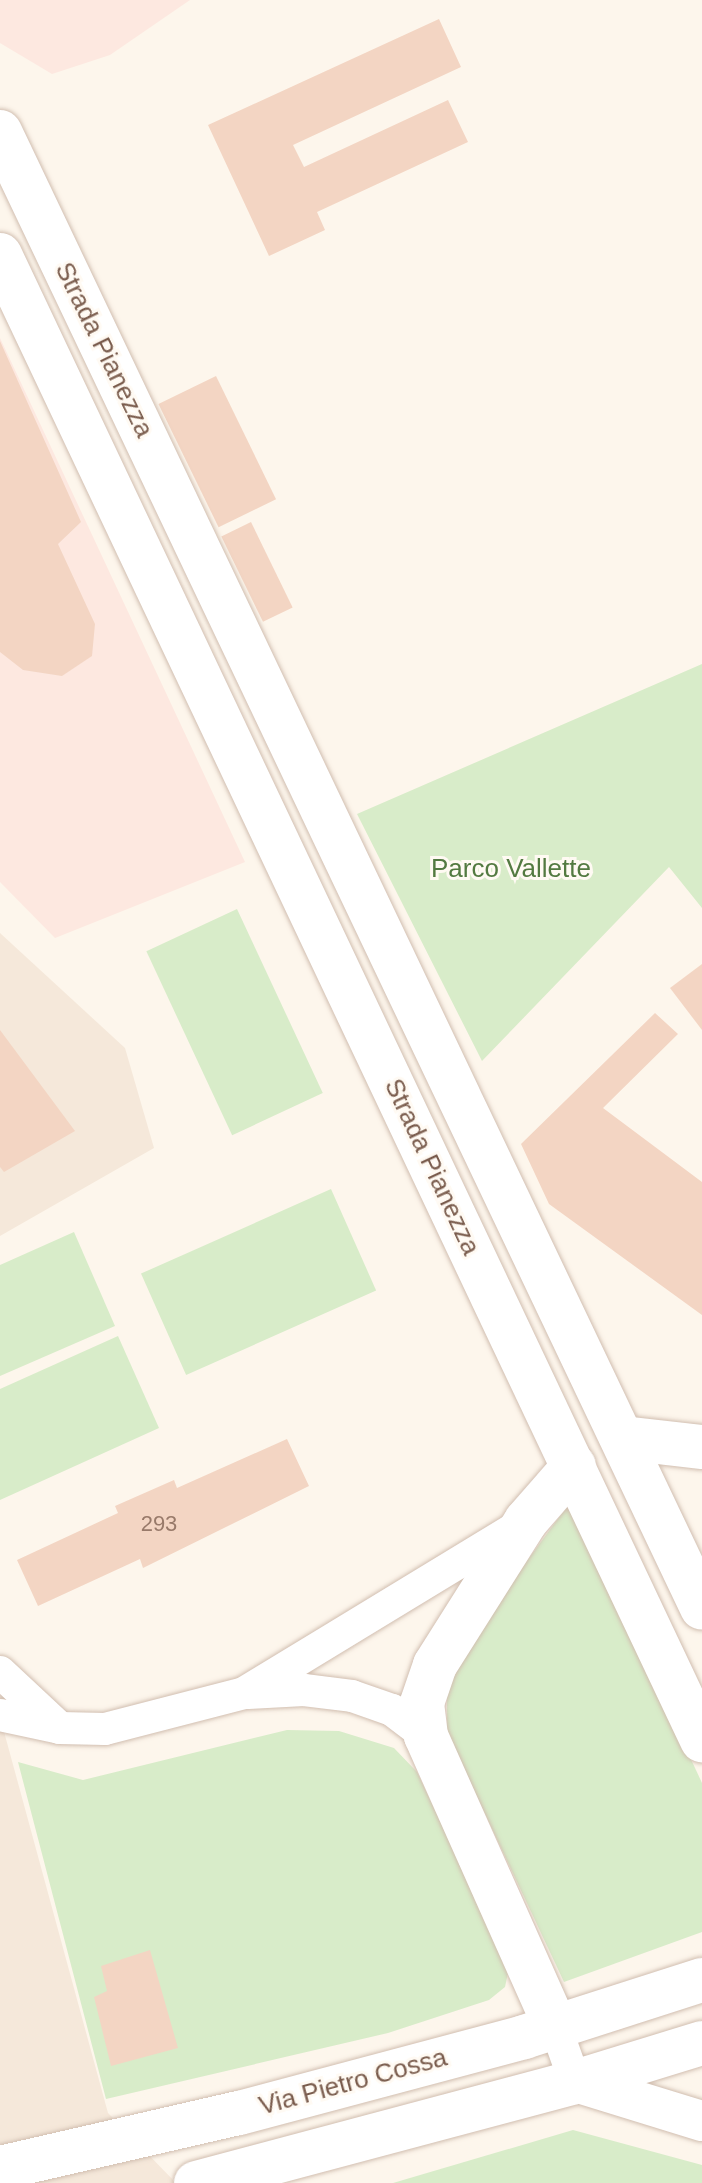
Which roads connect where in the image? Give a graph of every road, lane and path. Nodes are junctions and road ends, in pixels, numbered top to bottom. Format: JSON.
{"nodes":[{"id":1,"x":0,"y":132,"type":"edge"},
{"id":2,"x":0,"y":255,"type":"edge"},
{"id":3,"x":208,"y":568,"type":"junction"},
{"id":4,"x":161,"y":594,"type":"junction"},
{"id":5,"x":623,"y":1438,"type":"junction"},
{"id":6,"x":702,"y":1447,"type":"edge"},
{"id":7,"x":574,"y":1466,"type":"junction"},
{"id":8,"x":526,"y":1521,"type":"junction"},
{"id":9,"x":702,"y":1608,"type":"edge"},
{"id":10,"x":0,"y":1672,"type":"edge"},
{"id":11,"x":244,"y":1693,"type":"junction"},
{"id":12,"x":0,"y":1715,"type":"edge"},
{"id":13,"x":60,"y":1728,"type":"junction"},
{"id":14,"x":426,"y":1736,"type":"junction"},
{"id":15,"x":702,"y":1740,"type":"edge"},
{"id":16,"x":702,"y":1980,"type":"edge"},
{"id":17,"x":556,"y":2028,"type":"junction"},
{"id":18,"x":702,"y":2043,"type":"edge"},
{"id":19,"x":575,"y":2082,"type":"junction"},
{"id":20,"x":702,"y":2121,"type":"edge"},
{"id":21,"x":0,"y":2168,"type":"edge"},
{"id":22,"x":196,"y":2183,"type":"edge"}],
"edges":[{"from":1,"to":3,"type":"main road","name":"Strada Pianezza"},
{"from":2,"to":4,"type":"main road","name":"Strada Pianezza"},
{"from":3,"to":4,"type":"street"},
{"from":3,"to":5,"type":"main road","name":"Strada Pianezza"},
{"from":4,"to":7,"type":"main road","name":"Strada Pianezza"},
{"from":5,"to":6,"type":"main road"},
{"from":5,"to":7,"type":"street"},
{"from":5,"to":9,"type":"main road","name":"Strada Pianezza"},
{"from":7,"to":8,"type":"main road"},
{"from":7,"to":15,"type":"main road","name":"Strada Pianezza"},
{"from":8,"to":11,"type":"street"},
{"from":8,"to":14,"type":"main road"},
{"from":10,"to":13,"type":"street"},
{"from":11,"to":13,"type":"street"},
{"from":11,"to":14,"type":"street"},
{"from":12,"to":13,"type":"street"},
{"from":14,"to":17,"type":"main road"},
{"from":16,"to":17,"type":"main road","name":"Via Pietro Cossa"},
{"from":17,"to":19,"type":"street"},
{"from":17,"to":21,"type":"main road","name":"Via Pietro Cossa"},
{"from":18,"to":19,"type":"main road"},
{"from":19,"to":20,"type":"street"},
{"from":19,"to":22,"type":"main road"}]}
